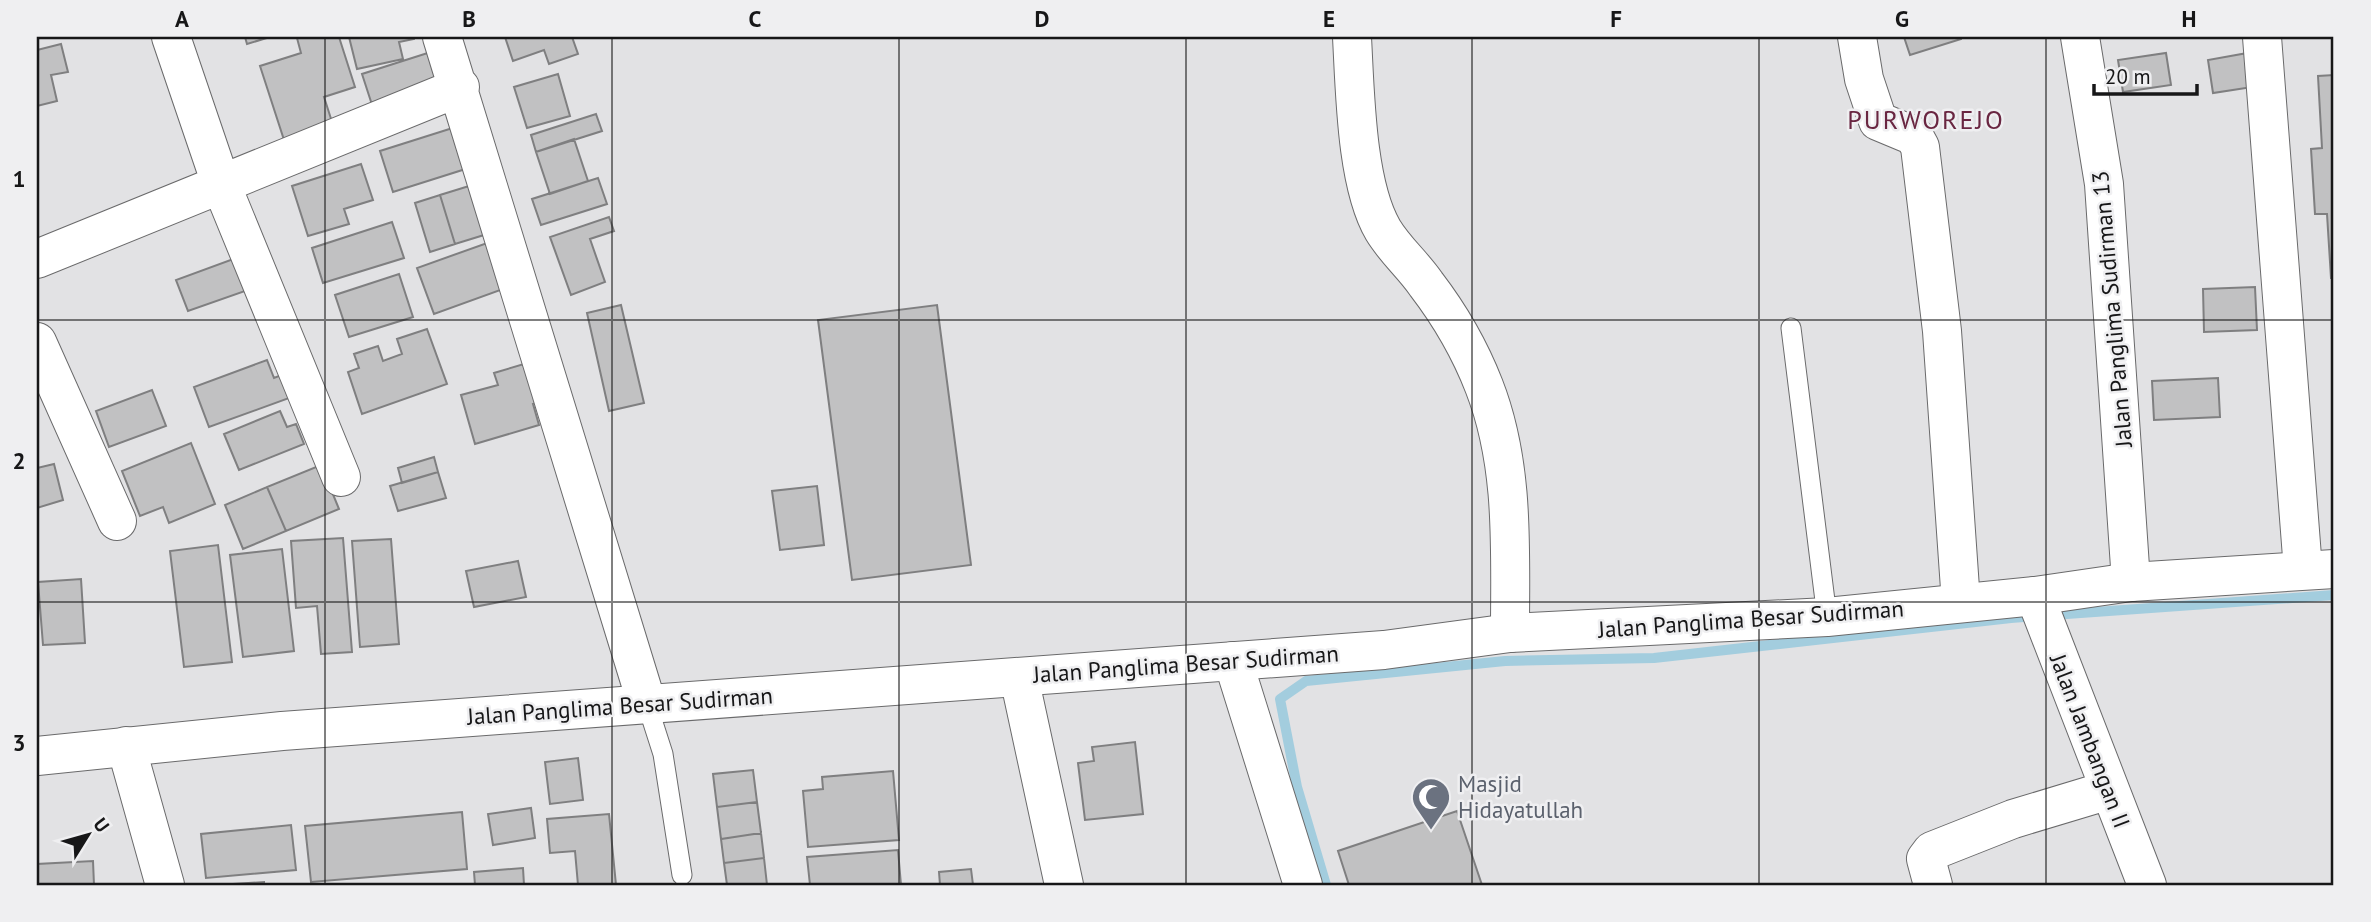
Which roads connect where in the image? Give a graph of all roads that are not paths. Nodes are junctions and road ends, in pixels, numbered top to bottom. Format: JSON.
{"nodes":[{"id":1,"x":171,"y":37,"type":"edge"},
{"id":2,"x":442,"y":37,"type":"edge"},
{"id":3,"x":1352,"y":37,"type":"edge"},
{"id":4,"x":1857,"y":37,"type":"edge"},
{"id":5,"x":2080,"y":37,"type":"edge"},
{"id":6,"x":2262,"y":37,"type":"edge"},
{"id":7,"x":460,"y":87,"type":"junction"},
{"id":8,"x":221,"y":184,"type":"junction"},
{"id":9,"x":37,"y":259,"type":"edge"},
{"id":10,"x":1791,"y":328,"type":"dead end"},
{"id":11,"x":37,"y":342,"type":"edge"},
{"id":12,"x":341,"y":477,"type":"dead end"},
{"id":13,"x":117,"y":521,"type":"dead end"},
{"id":14,"x":2319,"y":569,"type":"edge"},
{"id":15,"x":2131,"y":582,"type":"junction"},
{"id":16,"x":1961,"y":603,"type":"junction"},
{"id":17,"x":2040,"y":611,"type":"junction"},
{"id":18,"x":1826,"y":617,"type":"junction"},
{"id":19,"x":1510,"y":633,"type":"junction"},
{"id":20,"x":1233,"y":661,"type":"junction"},
{"id":21,"x":1019,"y":677,"type":"junction"},
{"id":22,"x":647,"y":704,"type":"junction"},
{"id":23,"x":126,"y":746,"type":"junction"},
{"id":24,"x":37,"y":757,"type":"edge"},
{"id":25,"x":2109,"y":790,"type":"junction"},
{"id":26,"x":682,"y":875,"type":"dead end"},
{"id":27,"x":165,"y":885,"type":"edge"},
{"id":28,"x":1064,"y":885,"type":"edge"},
{"id":29,"x":1303,"y":885,"type":"edge"},
{"id":30,"x":1933,"y":885,"type":"edge"},
{"id":31,"x":2147,"y":885,"type":"edge"}],
"edges":[{"from":1,"to":8,"type":"street"},
{"from":2,"to":7,"type":"street"},
{"from":3,"to":19,"type":"street"},
{"from":4,"to":16,"type":"street"},
{"from":5,"to":15,"type":"street","name":"Jalan Panglima Sudirman 13"},
{"from":6,"to":14,"type":"street"},
{"from":7,"to":8,"type":"street"},
{"from":7,"to":22,"type":"street"},
{"from":8,"to":9,"type":"street"},
{"from":8,"to":12,"type":"street"},
{"from":10,"to":18,"type":"lane"},
{"from":11,"to":13,"type":"street"},
{"from":14,"to":15,"type":"street","name":"Jalan Panglima Besar Sudirman"},
{"from":15,"to":17,"type":"street","name":"Jalan Panglima Besar Sudirman"},
{"from":16,"to":17,"type":"street","name":"Jalan Panglima Besar Sudirman"},
{"from":16,"to":18,"type":"street","name":"Jalan Panglima Besar Sudirman"},
{"from":17,"to":25,"type":"street","name":"Jalan Jambangan II"},
{"from":18,"to":19,"type":"street","name":"Jalan Panglima Besar Sudirman"},
{"from":19,"to":20,"type":"street","name":"Jalan Panglima Besar Sudirman"},
{"from":20,"to":21,"type":"street","name":"Jalan Panglima Besar Sudirman"},
{"from":20,"to":29,"type":"street"},
{"from":21,"to":22,"type":"street","name":"Jalan Panglima Besar Sudirman"},
{"from":21,"to":28,"type":"street"},
{"from":22,"to":23,"type":"street","name":"Jalan Panglima Besar Sudirman"},
{"from":22,"to":26,"type":"lane"},
{"from":23,"to":24,"type":"street","name":"Jalan Panglima Besar Sudirman"},
{"from":23,"to":27,"type":"street"},
{"from":25,"to":30,"type":"street"},
{"from":25,"to":31,"type":"street","name":"Jalan Jambangan II"}]}
